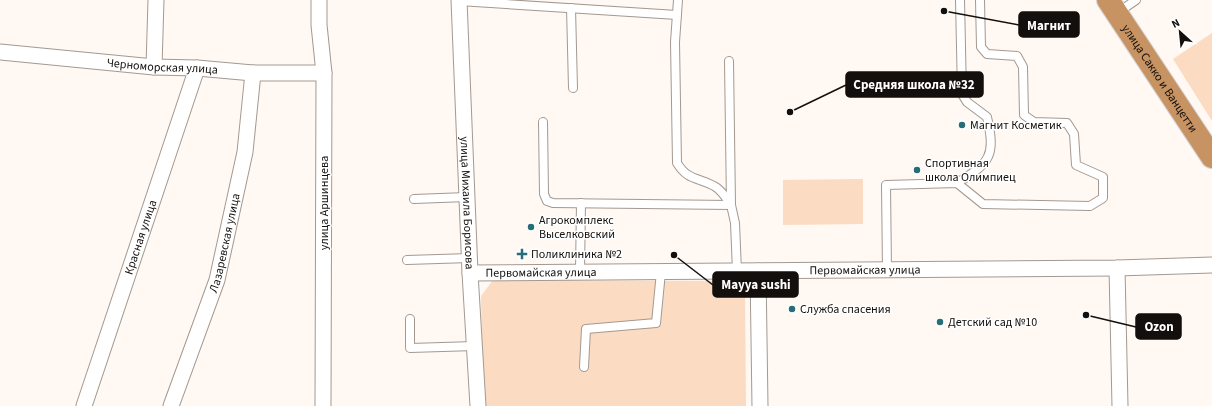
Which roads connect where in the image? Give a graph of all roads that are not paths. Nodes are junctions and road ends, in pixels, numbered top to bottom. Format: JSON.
{"nodes":[{"id":1,"x":156,"y":0,"type":"edge"},
{"id":2,"x":319,"y":0,"type":"edge"},
{"id":3,"x":678,"y":0,"type":"edge"},
{"id":4,"x":960,"y":0,"type":"edge"},
{"id":5,"x":980,"y":0,"type":"edge"},
{"id":6,"x":1136,"y":0,"type":"edge"},
{"id":7,"x":459,"y":1,"type":"edge"},
{"id":8,"x":1112,"y":7,"type":"edge"},
{"id":9,"x":571,"y":8,"type":"junction"},
{"id":10,"x":677,"y":15,"type":"junction"},
{"id":11,"x":0,"y":52,"type":"edge"},
{"id":12,"x":729,"y":61,"type":"dead end"},
{"id":13,"x":154,"y":67,"type":"junction"},
{"id":14,"x":197,"y":68,"type":"junction"},
{"id":15,"x":253,"y":73,"type":"junction"},
{"id":16,"x":324,"y":73,"type":"junction"},
{"id":17,"x":573,"y":88,"type":"dead end"},
{"id":18,"x":543,"y":122,"type":"dead end"},
{"id":19,"x":1212,"y":157,"type":"edge"},
{"id":20,"x":957,"y":183,"type":"junction"},
{"id":21,"x":467,"y":197,"type":"junction"},
{"id":22,"x":414,"y":199,"type":"dead end"},
{"id":23,"x":581,"y":203,"type":"junction"},
{"id":24,"x":731,"y":205,"type":"junction"},
{"id":25,"x":407,"y":260,"type":"dead end"},
{"id":26,"x":1212,"y":265,"type":"edge"},
{"id":27,"x":470,"y":266,"type":"junction"},
{"id":28,"x":1117,"y":268,"type":"junction"},
{"id":29,"x":887,"y":270,"type":"junction"},
{"id":30,"x":737,"y":271,"type":"junction"},
{"id":31,"x":758,"y":271,"type":"junction"},
{"id":32,"x":580,"y":272,"type":"junction"},
{"id":33,"x":661,"y":272,"type":"junction"},
{"id":34,"x":410,"y":319,"type":"dead end"},
{"id":35,"x":475,"y":346,"type":"junction"},
{"id":36,"x":584,"y":367,"type":"dead end"},
{"id":37,"x":84,"y":406,"type":"edge"},
{"id":38,"x":171,"y":406,"type":"edge"},
{"id":39,"x":323,"y":406,"type":"edge"},
{"id":40,"x":478,"y":406,"type":"edge"},
{"id":41,"x":760,"y":406,"type":"edge"},
{"id":42,"x":1120,"y":406,"type":"edge"}],
"edges":[{"from":1,"to":13,"type":"street"},
{"from":2,"to":16,"type":"street","name":"улица Аршинцева"},
{"from":3,"to":10,"type":"lane"},
{"from":4,"to":20,"type":"lane"},
{"from":5,"to":20,"type":"lane"},
{"from":6,"to":8,"type":"lane"},
{"from":7,"to":9,"type":"lane"},
{"from":7,"to":21,"type":"street","name":"улица Михаила Борисова"},
{"from":8,"to":19,"type":"highway","name":"улица Сакко и Ванцетти"},
{"from":9,"to":10,"type":"lane"},
{"from":9,"to":17,"type":"lane"},
{"from":10,"to":24,"type":"lane"},
{"from":11,"to":13,"type":"street","name":"Черноморская улица"},
{"from":12,"to":24,"type":"lane"},
{"from":13,"to":14,"type":"street","name":"Черноморская улица"},
{"from":14,"to":15,"type":"street","name":"Черноморская улица"},
{"from":14,"to":37,"type":"street","name":"Красная улица"},
{"from":15,"to":16,"type":"street","name":"Черноморская улица"},
{"from":15,"to":38,"type":"street","name":"Лазаревская улица"},
{"from":16,"to":39,"type":"street","name":"улица Аршинцева"},
{"from":18,"to":23,"type":"lane"},
{"from":20,"to":29,"type":"lane"},
{"from":21,"to":22,"type":"lane"},
{"from":21,"to":27,"type":"street","name":"улица Михаила Борисова"},
{"from":23,"to":24,"type":"lane"},
{"from":23,"to":32,"type":"lane"},
{"from":24,"to":30,"type":"lane"},
{"from":25,"to":27,"type":"lane"},
{"from":26,"to":28,"type":"street","name":"Первомайская улица"},
{"from":27,"to":32,"type":"street","name":"Первомайская улица"},
{"from":27,"to":35,"type":"street","name":"улица Михаила Борисова"},
{"from":28,"to":29,"type":"street","name":"Первомайская улица"},
{"from":28,"to":42,"type":"street"},
{"from":29,"to":31,"type":"street","name":"Первомайская улица"},
{"from":30,"to":31,"type":"street","name":"Первомайская улица"},
{"from":30,"to":33,"type":"street","name":"Первомайская улица"},
{"from":31,"to":41,"type":"street"},
{"from":32,"to":33,"type":"street","name":"Первомайская улица"},
{"from":33,"to":36,"type":"lane"},
{"from":34,"to":35,"type":"lane"},
{"from":35,"to":40,"type":"street","name":"улица Михаила Борисова"}]}
